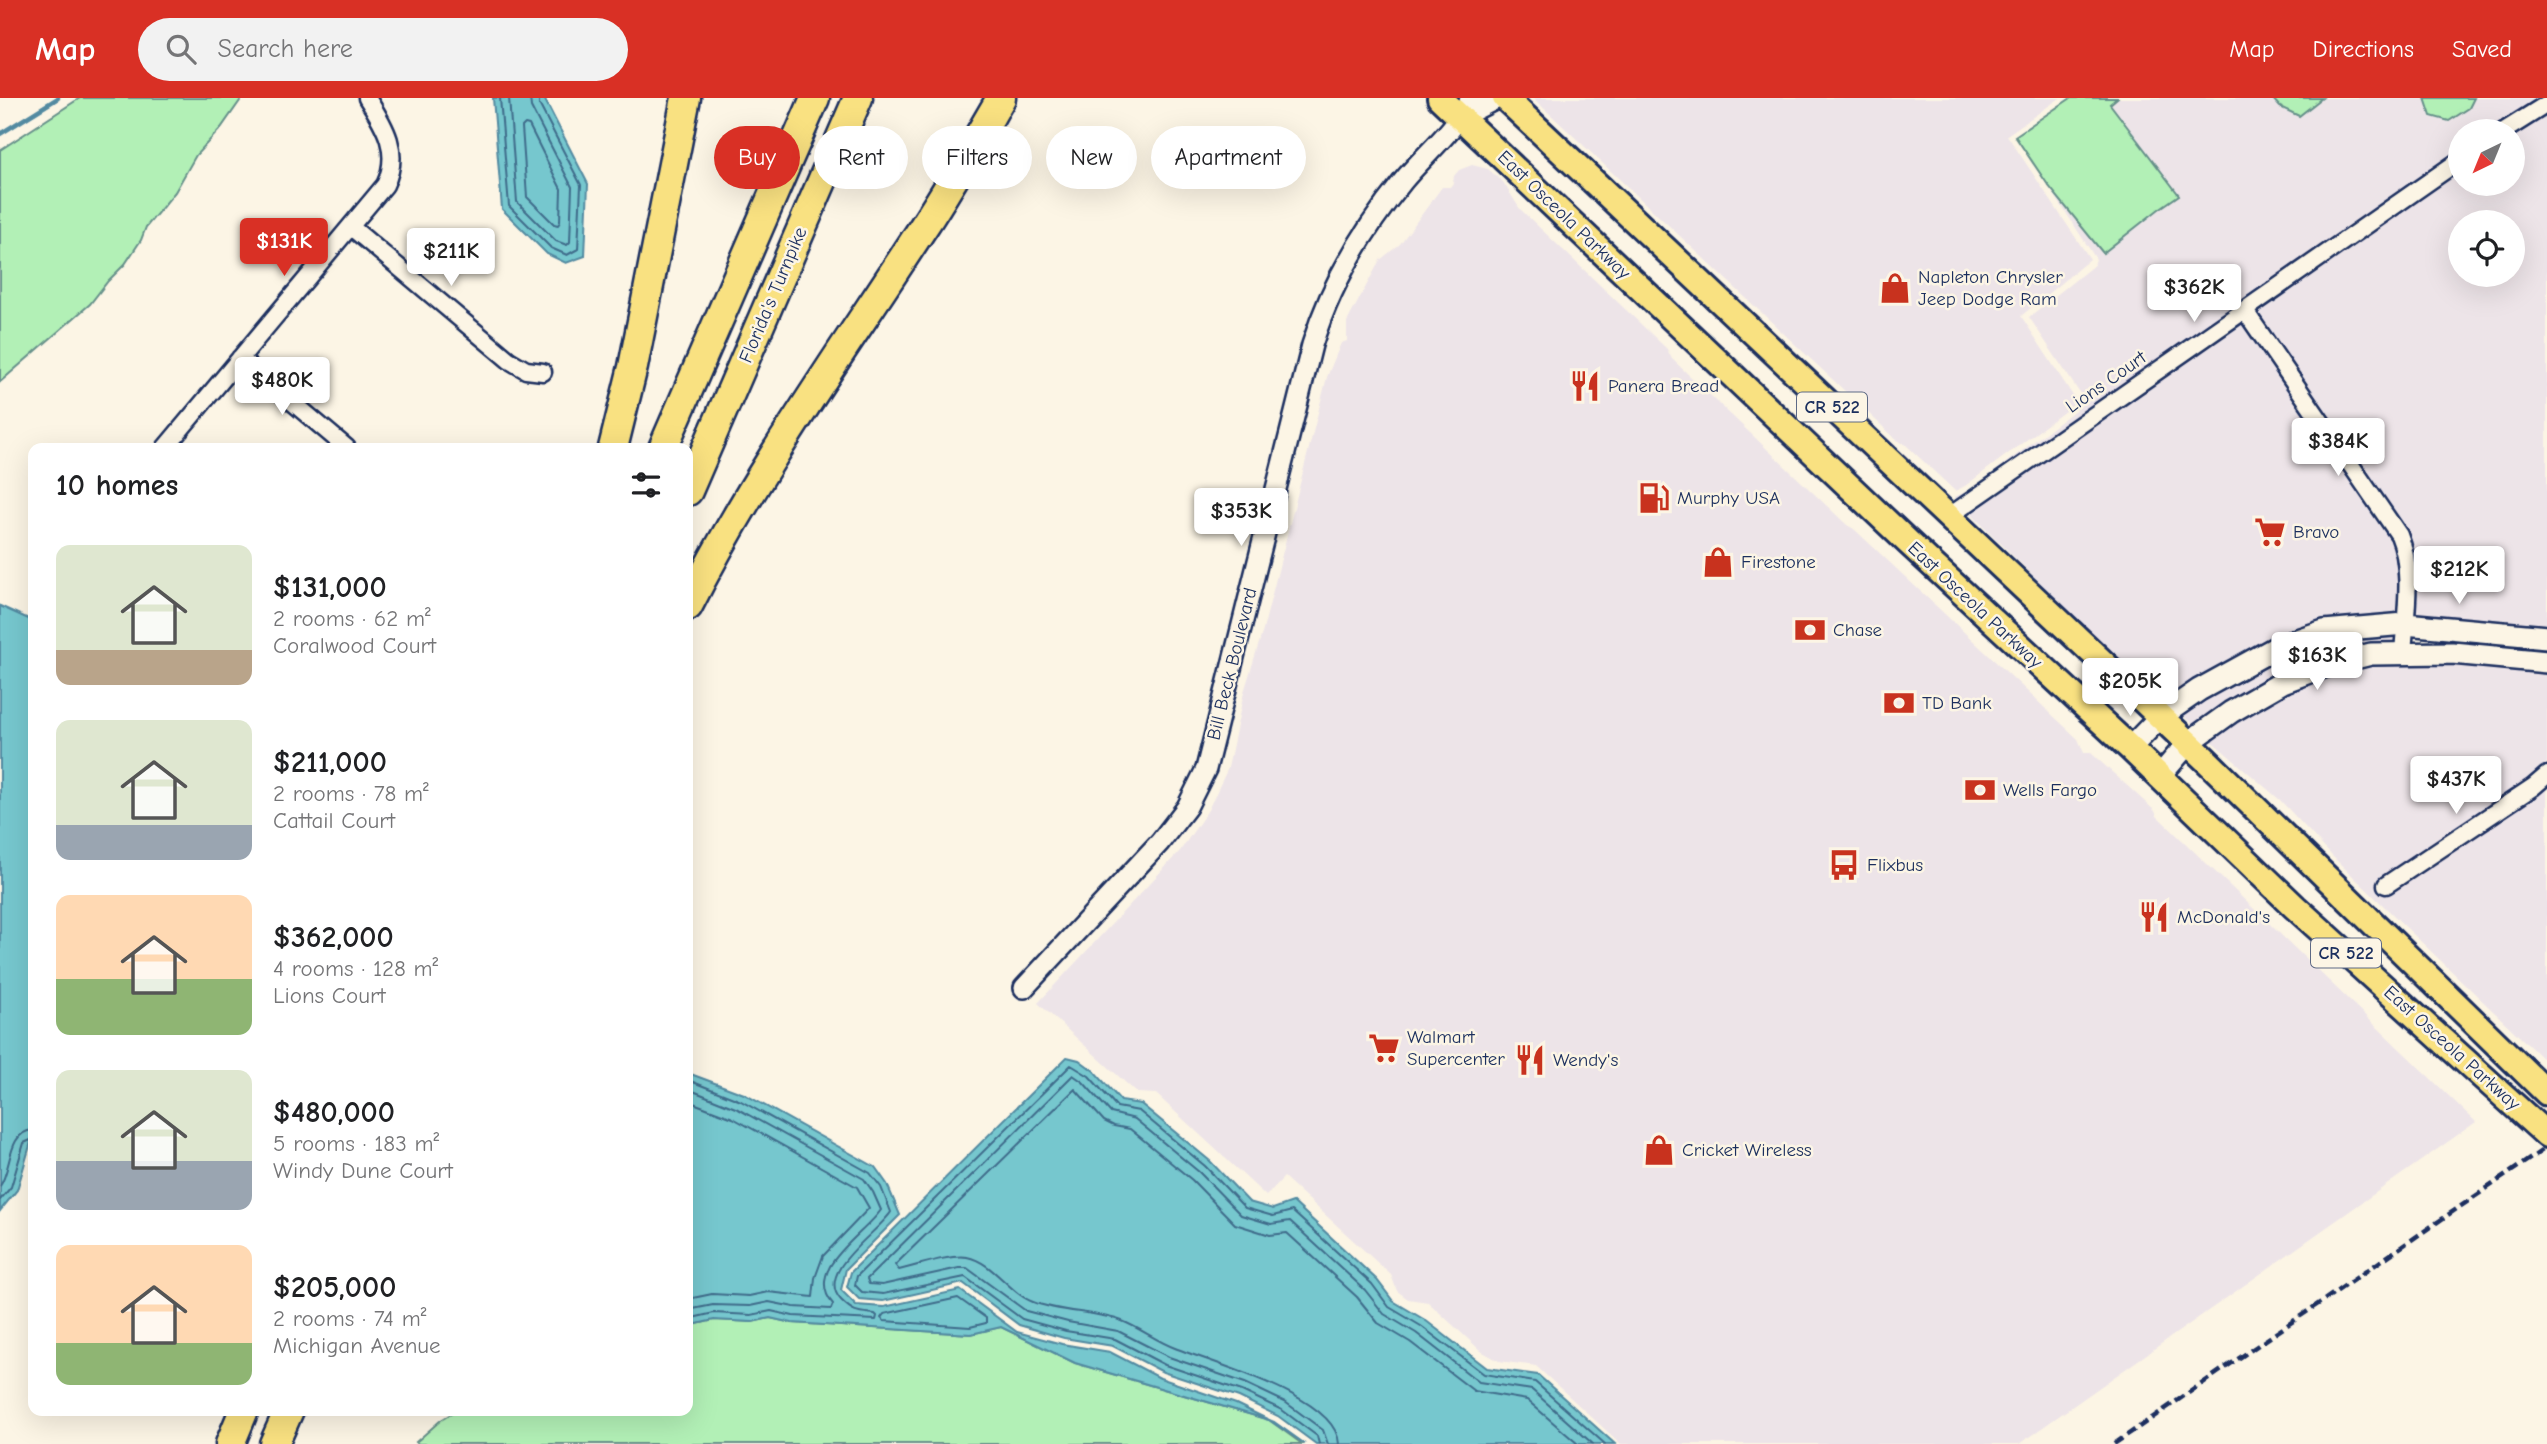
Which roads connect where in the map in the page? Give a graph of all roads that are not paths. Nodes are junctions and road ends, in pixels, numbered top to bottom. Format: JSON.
{"nodes":[{"id":1,"x":367,"y":98,"type":"edge"},
{"id":2,"x":686,"y":98,"type":"edge"},
{"id":3,"x":816,"y":98,"type":"edge"},
{"id":4,"x":858,"y":98,"type":"edge"},
{"id":5,"x":1000,"y":98,"type":"edge"},
{"id":6,"x":1440,"y":98,"type":"edge"},
{"id":7,"x":1498,"y":98,"type":"edge"},
{"id":8,"x":1505,"y":98,"type":"edge"},
{"id":9,"x":2547,"y":104,"type":"edge"},
{"id":10,"x":1466,"y":108,"type":"edge"},
{"id":11,"x":2523,"y":119,"type":"edge"},
{"id":12,"x":2448,"y":168,"type":"edge"},
{"id":13,"x":351,"y":227,"type":"junction"},
{"id":14,"x":2245,"y":312,"type":"junction"},
{"id":15,"x":240,"y":358,"type":"junction"},
{"id":16,"x":543,"y":372,"type":"dead end"},
{"id":17,"x":169,"y":443,"type":"edge"},
{"id":18,"x":342,"y":443,"type":"edge"},
{"id":19,"x":614,"y":443,"type":"edge"},
{"id":20,"x":665,"y":443,"type":"edge"},
{"id":21,"x":693,"y":479,"type":"edge"},
{"id":22,"x":1948,"y":517,"type":"junction"},
{"id":23,"x":693,"y":596,"type":"edge"},
{"id":24,"x":2405,"y":624,"type":"junction"},
{"id":25,"x":2547,"y":637,"type":"edge"},
{"id":26,"x":2403,"y":654,"type":"junction"},
{"id":27,"x":2547,"y":662,"type":"edge"},
{"id":28,"x":2160,"y":717,"type":"junction"},
{"id":29,"x":2189,"y":743,"type":"junction"},
{"id":30,"x":2130,"y":748,"type":"junction"},
{"id":31,"x":2547,"y":775,"type":"edge"},
{"id":32,"x":2159,"y":777,"type":"junction"},
{"id":33,"x":2386,"y":885,"type":"dead end"},
{"id":34,"x":1024,"y":988,"type":"dead end"},
{"id":35,"x":2547,"y":1093,"type":"edge"},
{"id":36,"x":2542,"y":1130,"type":"edge"},
{"id":37,"x":242,"y":1416,"type":"edge"},
{"id":38,"x":286,"y":1416,"type":"edge"},
{"id":39,"x":230,"y":1444,"type":"edge"},
{"id":40,"x":274,"y":1444,"type":"edge"}],
"edges":[{"from":1,"to":13,"type":"street"},
{"from":2,"to":19,"type":"highway"},
{"from":3,"to":20,"type":"highway","name":"Florida's Turnpike"},
{"from":4,"to":21,"type":"highway","name":"Florida's Turnpike"},
{"from":5,"to":23,"type":"highway"},
{"from":6,"to":10,"type":"main road","name":"East Osceola Parkway","number":"CR 522"},
{"from":7,"to":10,"type":"street","name":"Bill Beck Boulevard"},
{"from":8,"to":22,"type":"main road","name":"East Osceola Parkway","number":"CR 522"},
{"from":9,"to":11,"type":"street"},
{"from":10,"to":30,"type":"main road","name":"East Osceola Parkway","number":"CR 522"},
{"from":10,"to":34,"type":"street","name":"Bill Beck Boulevard"},
{"from":12,"to":14,"type":"street","name":"Lions Court"},
{"from":13,"to":15,"type":"street"},
{"from":13,"to":16,"type":"street"},
{"from":14,"to":22,"type":"street","name":"Lions Court"},
{"from":14,"to":24,"type":"street"},
{"from":15,"to":17,"type":"street"},
{"from":15,"to":18,"type":"street"},
{"from":22,"to":28,"type":"main road","name":"East Osceola Parkway","number":"CR 522"},
{"from":24,"to":25,"type":"main road"},
{"from":24,"to":26,"type":"street"},
{"from":24,"to":28,"type":"main road"},
{"from":26,"to":27,"type":"main road"},
{"from":26,"to":29,"type":"main road"},
{"from":28,"to":29,"type":"main road","name":"East Osceola Parkway","number":"CR 522"},
{"from":28,"to":30,"type":"main road"},
{"from":29,"to":32,"type":"main road"},
{"from":29,"to":35,"type":"main road","name":"East Osceola Parkway","number":"CR 522"},
{"from":30,"to":32,"type":"main road","name":"East Osceola Parkway","number":"CR 522"},
{"from":31,"to":33,"type":"street"},
{"from":32,"to":36,"type":"main road","name":"East Osceola Parkway","number":"CR 522"},
{"from":37,"to":39,"type":"highway"},
{"from":38,"to":40,"type":"highway"}]}
